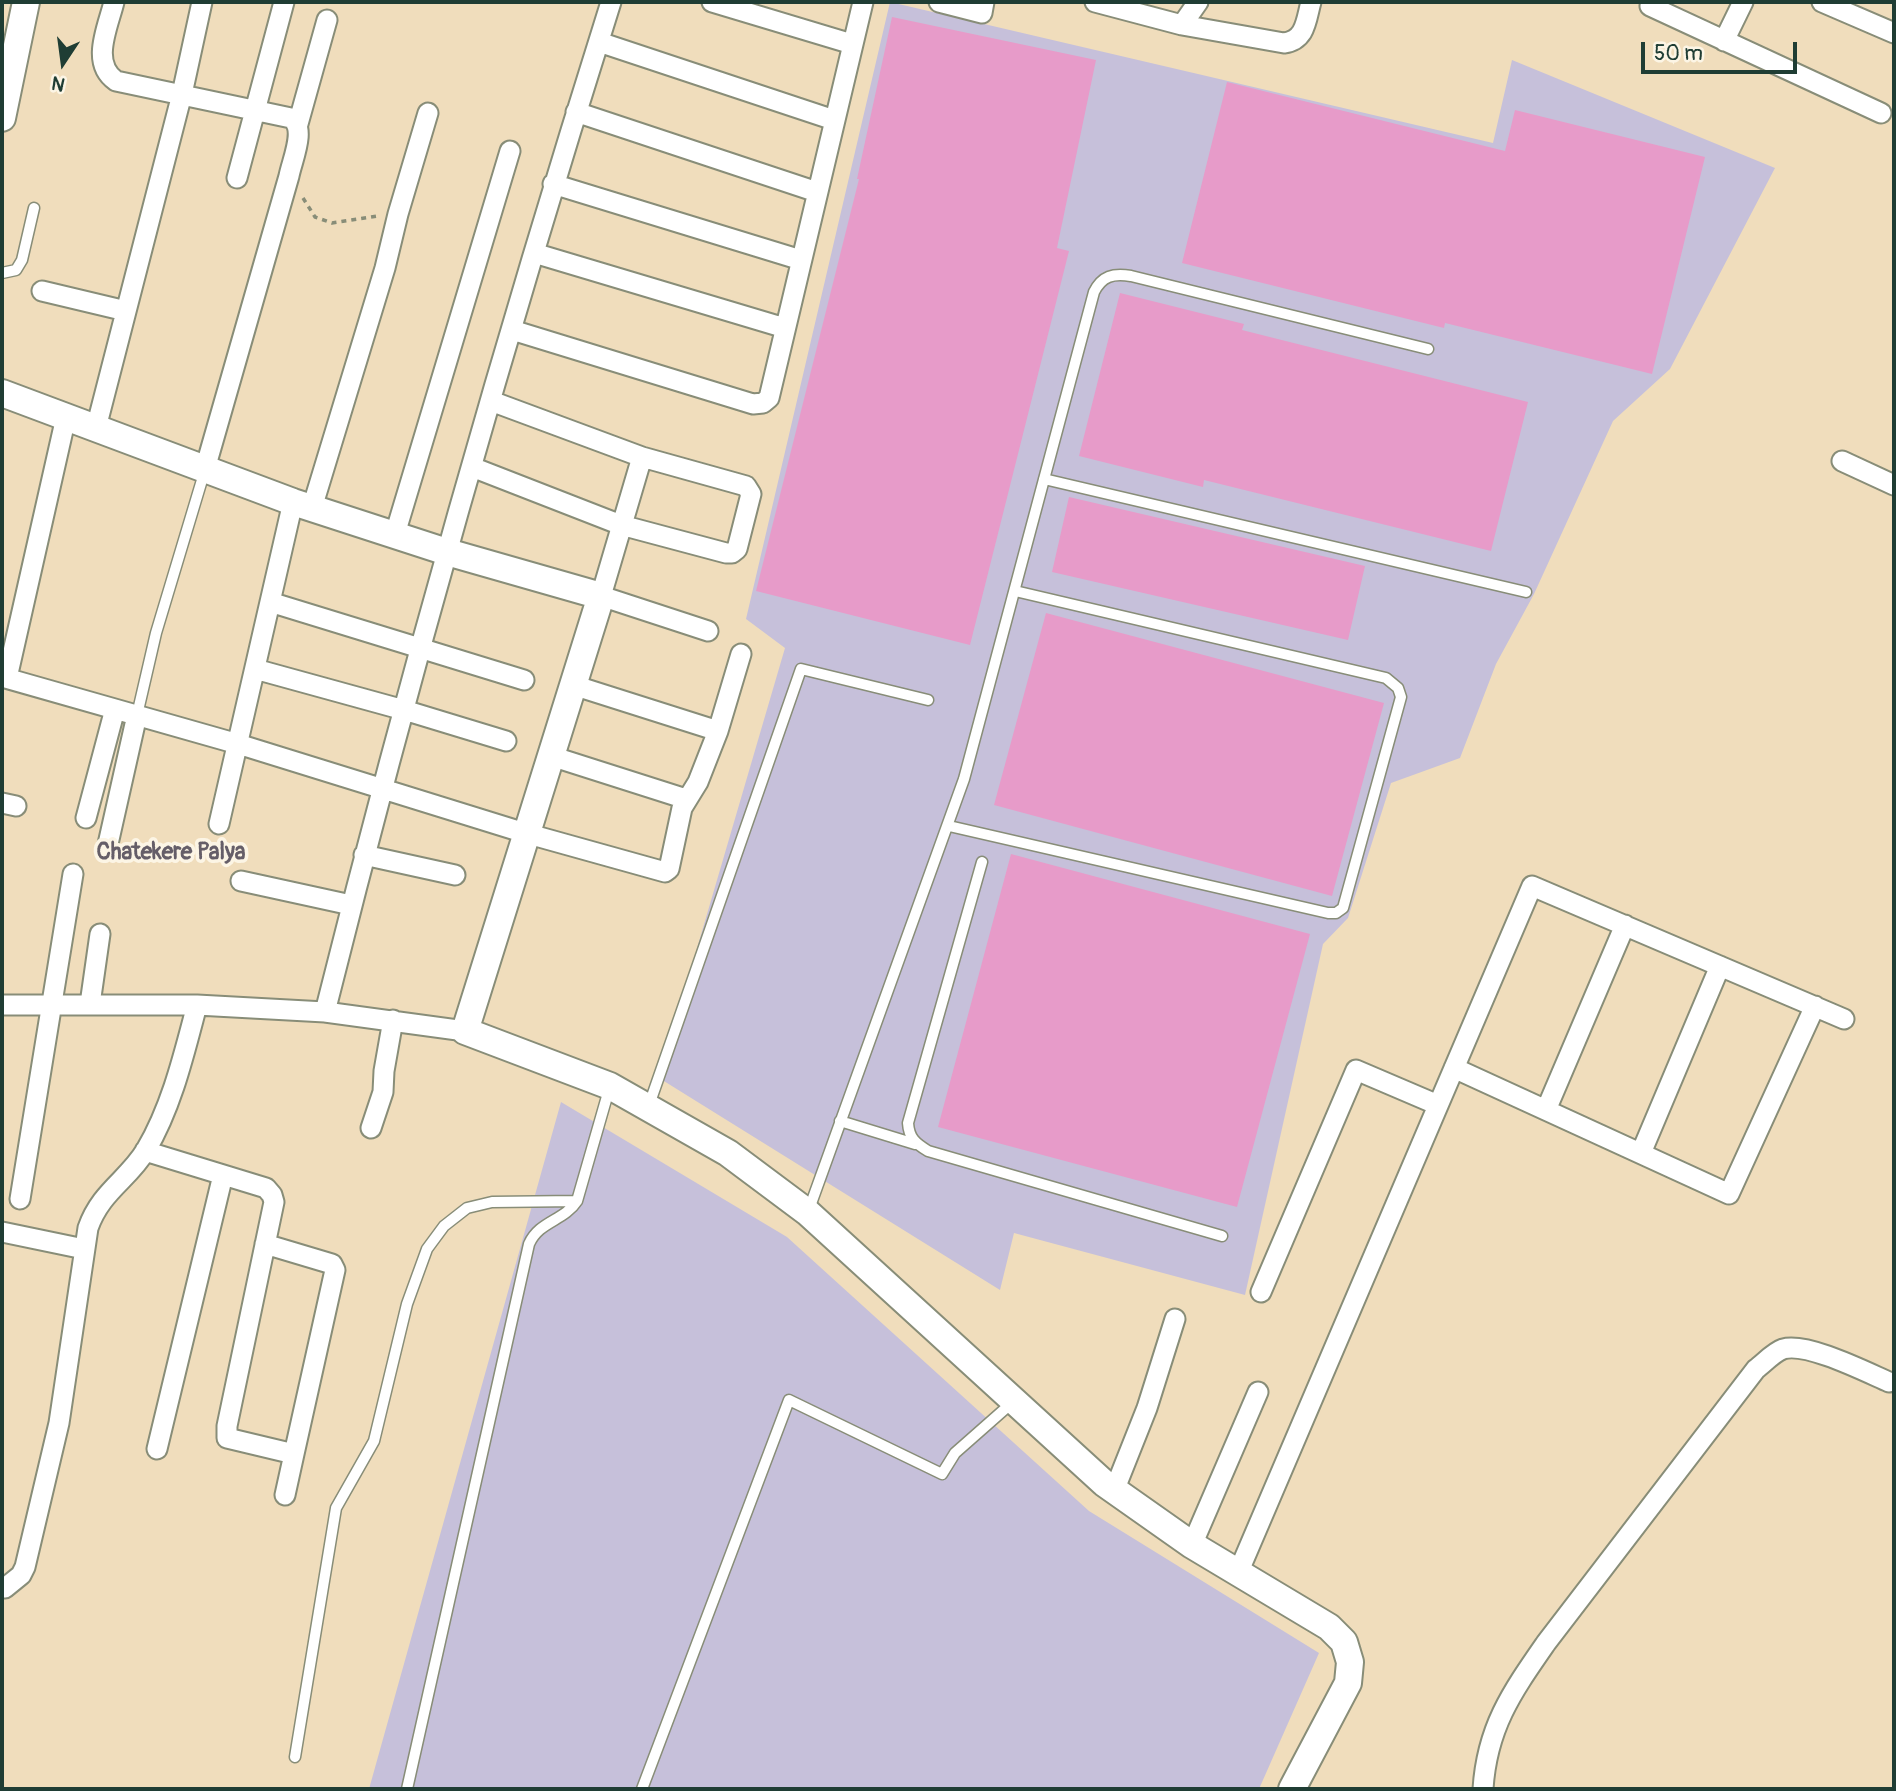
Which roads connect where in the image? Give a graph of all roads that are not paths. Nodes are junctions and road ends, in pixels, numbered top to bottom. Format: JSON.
{"nodes":[{"id":1,"x":26,"y":2,"type":"edge"},
{"id":2,"x":114,"y":2,"type":"edge"},
{"id":3,"x":202,"y":2,"type":"edge"},
{"id":4,"x":284,"y":2,"type":"edge"},
{"id":5,"x":611,"y":2,"type":"edge"},
{"id":6,"x":712,"y":2,"type":"edge"},
{"id":7,"x":863,"y":2,"type":"edge"},
{"id":8,"x":939,"y":2,"type":"edge"},
{"id":9,"x":984,"y":2,"type":"edge"},
{"id":10,"x":1095,"y":2,"type":"edge"},
{"id":11,"x":1198,"y":2,"type":"edge"},
{"id":12,"x":1311,"y":2,"type":"edge"},
{"id":13,"x":1743,"y":2,"type":"edge"},
{"id":14,"x":1822,"y":2,"type":"edge"},
{"id":15,"x":1650,"y":6,"type":"dead end"},
{"id":16,"x":327,"y":20,"type":"dead end"},
{"id":17,"x":1182,"y":25,"type":"junction"},
{"id":18,"x":1894,"y":33,"type":"edge"},
{"id":19,"x":1724,"y":41,"type":"junction"},
{"id":20,"x":599,"y":42,"type":"junction"},
{"id":21,"x":852,"y":44,"type":"junction"},
{"id":22,"x":5,"y":88,"type":"edge"},
{"id":23,"x":182,"y":94,"type":"junction"},
{"id":24,"x":255,"y":110,"type":"junction"},
{"id":25,"x":576,"y":112,"type":"junction"},
{"id":26,"x":428,"y":113,"type":"dead end"},
{"id":27,"x":1881,"y":113,"type":"dead end"},
{"id":28,"x":2,"y":118,"type":"edge"},
{"id":29,"x":834,"y":120,"type":"junction"},
{"id":30,"x":298,"y":124,"type":"junction"},
{"id":31,"x":510,"y":151,"type":"dead end"},
{"id":32,"x":237,"y":177,"type":"dead end"},
{"id":33,"x":553,"y":184,"type":"junction"},
{"id":34,"x":817,"y":192,"type":"junction"},
{"id":35,"x":34,"y":208,"type":"dead end"},
{"id":36,"x":534,"y":253,"type":"junction"},
{"id":37,"x":801,"y":260,"type":"junction"},
{"id":38,"x":2,"y":273,"type":"edge"},
{"id":39,"x":42,"y":291,"type":"dead end"},
{"id":40,"x":126,"y":310,"type":"junction"},
{"id":41,"x":785,"y":328,"type":"junction"},
{"id":42,"x":512,"y":330,"type":"junction"},
{"id":43,"x":1428,"y":349,"type":"dead end"},
{"id":44,"x":2,"y":393,"type":"edge"},
{"id":45,"x":491,"y":401,"type":"junction"},
{"id":46,"x":66,"y":417,"type":"junction"},
{"id":47,"x":96,"y":428,"type":"junction"},
{"id":48,"x":642,"y":457,"type":"junction"},
{"id":49,"x":1842,"y":461,"type":"dead end"},
{"id":50,"x":472,"y":467,"type":"junction"},
{"id":51,"x":205,"y":469,"type":"junction"},
{"id":52,"x":1044,"y":479,"type":"junction"},
{"id":53,"x":1894,"y":485,"type":"edge"},
{"id":54,"x":302,"y":505,"type":"junction"},
{"id":55,"x":621,"y":525,"type":"junction"},
{"id":56,"x":395,"y":534,"type":"junction"},
{"id":57,"x":447,"y":552,"type":"junction"},
{"id":58,"x":1015,"y":591,"type":"junction"},
{"id":59,"x":1526,"y":593,"type":"dead end"},
{"id":60,"x":600,"y":596,"type":"junction"},
{"id":61,"x":270,"y":602,"type":"junction"},
{"id":62,"x":708,"y":631,"type":"dead end"},
{"id":63,"x":422,"y":647,"type":"junction"},
{"id":64,"x":741,"y":654,"type":"dead end"},
{"id":65,"x":255,"y":669,"type":"junction"},
{"id":66,"x":4,"y":678,"type":"edge"},
{"id":67,"x":524,"y":680,"type":"dead end"},
{"id":68,"x":573,"y":685,"type":"junction"},
{"id":69,"x":928,"y":700,"type":"dead end"},
{"id":70,"x":115,"y":709,"type":"junction"},
{"id":71,"x":404,"y":710,"type":"junction"},
{"id":72,"x":137,"y":715,"type":"junction"},
{"id":73,"x":718,"y":731,"type":"junction"},
{"id":74,"x":506,"y":741,"type":"dead end"},
{"id":75,"x":238,"y":744,"type":"junction"},
{"id":76,"x":551,"y":756,"type":"junction"},
{"id":77,"x":381,"y":788,"type":"junction"},
{"id":78,"x":686,"y":799,"type":"junction"},
{"id":79,"x":86,"y":818,"type":"dead end"},
{"id":80,"x":219,"y":824,"type":"dead end"},
{"id":81,"x":949,"y":825,"type":"junction"},
{"id":82,"x":525,"y":833,"type":"junction"},
{"id":83,"x":108,"y":844,"type":"dead end"},
{"id":84,"x":364,"y":855,"type":"junction"},
{"id":85,"x":982,"y":862,"type":"dead end"},
{"id":86,"x":73,"y":874,"type":"dead end"},
{"id":87,"x":455,"y":875,"type":"dead end"},
{"id":88,"x":241,"y":881,"type":"dead end"},
{"id":89,"x":351,"y":905,"type":"junction"},
{"id":90,"x":1625,"y":925,"type":"junction"},
{"id":91,"x":100,"y":934,"type":"dead end"},
{"id":92,"x":1720,"y":966,"type":"junction"},
{"id":93,"x":50,"y":1004,"type":"junction"},
{"id":94,"x":90,"y":1004,"type":"junction"},
{"id":95,"x":2,"y":1005,"type":"edge"},
{"id":96,"x":197,"y":1005,"type":"junction"},
{"id":97,"x":1815,"y":1006,"type":"junction"},
{"id":98,"x":325,"y":1012,"type":"junction"},
{"id":99,"x":1844,"y":1018,"type":"dead end"},
{"id":100,"x":393,"y":1020,"type":"junction"},
{"id":101,"x":465,"y":1031,"type":"junction"},
{"id":102,"x":1454,"y":1068,"type":"junction"},
{"id":103,"x":610,"y":1086,"type":"junction"},
{"id":104,"x":1438,"y":1105,"type":"junction"},
{"id":105,"x":648,"y":1108,"type":"junction"},
{"id":106,"x":1546,"y":1110,"type":"junction"},
{"id":107,"x":840,"y":1121,"type":"junction"},
{"id":108,"x":371,"y":1128,"type":"dead end"},
{"id":109,"x":916,"y":1144,"type":"junction"},
{"id":110,"x":145,"y":1152,"type":"junction"},
{"id":111,"x":1641,"y":1153,"type":"junction"},
{"id":112,"x":223,"y":1175,"type":"junction"},
{"id":113,"x":20,"y":1199,"type":"dead end"},
{"id":114,"x":577,"y":1202,"type":"junction"},
{"id":115,"x":807,"y":1212,"type":"junction"},
{"id":116,"x":2,"y":1232,"type":"edge"},
{"id":117,"x":1222,"y":1236,"type":"dead end"},
{"id":118,"x":265,"y":1244,"type":"junction"},
{"id":119,"x":83,"y":1249,"type":"junction"},
{"id":120,"x":1261,"y":1292,"type":"dead end"},
{"id":121,"x":1175,"y":1319,"type":"dead end"},
{"id":122,"x":1889,"y":1382,"type":"dead end"},
{"id":123,"x":1258,"y":1392,"type":"dead end"},
{"id":124,"x":1014,"y":1401,"type":"junction"},
{"id":125,"x":157,"y":1449,"type":"dead end"},
{"id":126,"x":294,"y":1454,"type":"junction"},
{"id":127,"x":1114,"y":1491,"type":"junction"},
{"id":128,"x":285,"y":1495,"type":"dead end"},
{"id":129,"x":1192,"y":1545,"type":"junction"},
{"id":130,"x":1238,"y":1573,"type":"junction"},
{"id":131,"x":2,"y":1587,"type":"edge"},
{"id":132,"x":295,"y":1757,"type":"dead end"},
{"id":133,"x":407,"y":1789,"type":"edge"},
{"id":134,"x":642,"y":1789,"type":"edge"},
{"id":135,"x":1292,"y":1789,"type":"edge"},
{"id":136,"x":1483,"y":1789,"type":"edge"}],
"edges":[{"from":1,"to":22,"type":"street"},
{"from":2,"to":23,"type":"street"},
{"from":3,"to":23,"type":"street"},
{"from":4,"to":24,"type":"street"},
{"from":5,"to":20,"type":"street"},
{"from":6,"to":21,"type":"street"},
{"from":7,"to":21,"type":"street"},
{"from":8,"to":9,"type":"street"},
{"from":10,"to":17,"type":"street"},
{"from":11,"to":17,"type":"street"},
{"from":12,"to":17,"type":"street"},
{"from":13,"to":19,"type":"street"},
{"from":14,"to":18,"type":"street"},
{"from":15,"to":19,"type":"street"},
{"from":16,"to":30,"type":"street"},
{"from":19,"to":27,"type":"street"},
{"from":20,"to":25,"type":"street"},
{"from":20,"to":29,"type":"street"},
{"from":21,"to":29,"type":"street"},
{"from":22,"to":28,"type":"street"},
{"from":23,"to":24,"type":"street"},
{"from":23,"to":40,"type":"street"},
{"from":24,"to":30,"type":"street"},
{"from":24,"to":32,"type":"street"},
{"from":25,"to":33,"type":"street"},
{"from":25,"to":34,"type":"street"},
{"from":26,"to":54,"type":"street"},
{"from":29,"to":34,"type":"street"},
{"from":30,"to":51,"type":"street"},
{"from":31,"to":56,"type":"street"},
{"from":33,"to":36,"type":"street"},
{"from":33,"to":37,"type":"street"},
{"from":34,"to":37,"type":"street"},
{"from":35,"to":38,"type":"lane"},
{"from":36,"to":41,"type":"street"},
{"from":36,"to":42,"type":"street"},
{"from":37,"to":41,"type":"street"},
{"from":39,"to":40,"type":"street"},
{"from":40,"to":47,"type":"street"},
{"from":41,"to":42,"type":"street"},
{"from":42,"to":45,"type":"street"},
{"from":43,"to":52,"type":"lane"},
{"from":44,"to":46,"type":"street"},
{"from":45,"to":48,"type":"street"},
{"from":45,"to":50,"type":"street"},
{"from":46,"to":47,"type":"street"},
{"from":46,"to":66,"type":"street"},
{"from":47,"to":51,"type":"street"},
{"from":48,"to":55,"type":"street"},
{"from":48,"to":55,"type":"street"},
{"from":49,"to":53,"type":"street"},
{"from":50,"to":55,"type":"street"},
{"from":50,"to":57,"type":"street"},
{"from":51,"to":54,"type":"street"},
{"from":51,"to":72,"type":"lane"},
{"from":52,"to":58,"type":"lane"},
{"from":52,"to":59,"type":"lane"},
{"from":54,"to":56,"type":"street"},
{"from":54,"to":61,"type":"street"},
{"from":55,"to":60,"type":"street"},
{"from":56,"to":57,"type":"street"},
{"from":57,"to":60,"type":"street"},
{"from":57,"to":63,"type":"street"},
{"from":58,"to":81,"type":"lane"},
{"from":58,"to":81,"type":"lane"},
{"from":60,"to":62,"type":"street"},
{"from":60,"to":68,"type":"street"},
{"from":61,"to":63,"type":"street"},
{"from":61,"to":65,"type":"street"},
{"from":63,"to":67,"type":"street"},
{"from":63,"to":71,"type":"street"},
{"from":64,"to":73,"type":"street"},
{"from":65,"to":71,"type":"street"},
{"from":65,"to":75,"type":"street"},
{"from":66,"to":70,"type":"street"},
{"from":68,"to":73,"type":"street"},
{"from":68,"to":76,"type":"street"},
{"from":69,"to":105,"type":"lane"},
{"from":70,"to":72,"type":"street"},
{"from":70,"to":79,"type":"street"},
{"from":71,"to":74,"type":"street"},
{"from":71,"to":77,"type":"street"},
{"from":72,"to":75,"type":"street"},
{"from":72,"to":83,"type":"street"},
{"from":73,"to":78,"type":"street"},
{"from":75,"to":77,"type":"street"},
{"from":75,"to":80,"type":"street"},
{"from":76,"to":78,"type":"street"},
{"from":76,"to":82,"type":"street"},
{"from":77,"to":82,"type":"street"},
{"from":77,"to":84,"type":"street"},
{"from":78,"to":82,"type":"street"},
{"from":81,"to":107,"type":"lane"},
{"from":82,"to":101,"type":"street"},
{"from":84,"to":87,"type":"street"},
{"from":84,"to":89,"type":"street"},
{"from":85,"to":109,"type":"lane"},
{"from":86,"to":93,"type":"street"},
{"from":88,"to":89,"type":"street"},
{"from":89,"to":98,"type":"street"},
{"from":90,"to":92,"type":"street"},
{"from":90,"to":102,"type":"street"},
{"from":90,"to":106,"type":"street"},
{"from":91,"to":94,"type":"street"},
{"from":92,"to":97,"type":"street"},
{"from":92,"to":111,"type":"street"},
{"from":93,"to":94,"type":"street"},
{"from":93,"to":95,"type":"street"},
{"from":93,"to":113,"type":"street"},
{"from":94,"to":96,"type":"street"},
{"from":96,"to":98,"type":"street"},
{"from":96,"to":110,"type":"street"},
{"from":97,"to":99,"type":"street"},
{"from":97,"to":111,"type":"street"},
{"from":98,"to":100,"type":"street"},
{"from":100,"to":101,"type":"street"},
{"from":100,"to":108,"type":"street"},
{"from":101,"to":103,"type":"street"},
{"from":102,"to":104,"type":"street"},
{"from":102,"to":106,"type":"street"},
{"from":103,"to":105,"type":"street"},
{"from":103,"to":114,"type":"lane"},
{"from":104,"to":120,"type":"street"},
{"from":104,"to":130,"type":"street"},
{"from":105,"to":115,"type":"street"},
{"from":106,"to":111,"type":"street"},
{"from":107,"to":109,"type":"lane"},
{"from":107,"to":115,"type":"lane"},
{"from":109,"to":117,"type":"lane"},
{"from":110,"to":112,"type":"street"},
{"from":110,"to":119,"type":"street"},
{"from":112,"to":118,"type":"street"},
{"from":112,"to":125,"type":"street"},
{"from":114,"to":132,"type":"lane"},
{"from":114,"to":133,"type":"lane"},
{"from":115,"to":124,"type":"street"},
{"from":116,"to":119,"type":"street"},
{"from":118,"to":126,"type":"street"},
{"from":118,"to":126,"type":"street"},
{"from":119,"to":131,"type":"street"},
{"from":121,"to":127,"type":"street"},
{"from":122,"to":136,"type":"street"},
{"from":123,"to":129,"type":"street"},
{"from":124,"to":127,"type":"street"},
{"from":124,"to":134,"type":"lane"},
{"from":126,"to":128,"type":"street"},
{"from":127,"to":129,"type":"street"},
{"from":129,"to":130,"type":"street"},
{"from":130,"to":135,"type":"street"}]}
